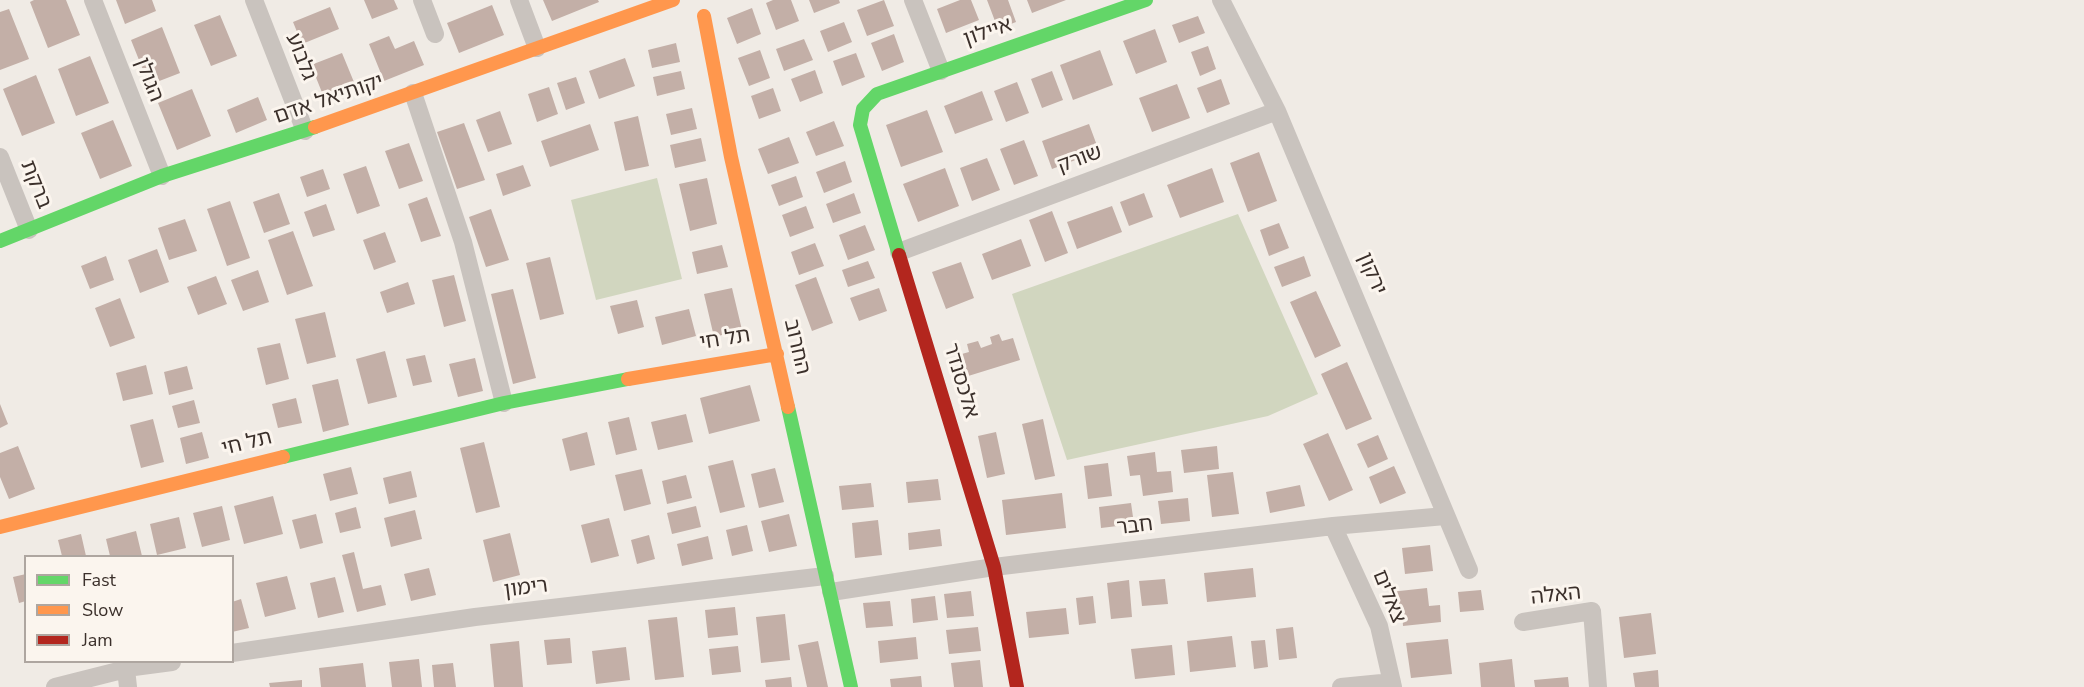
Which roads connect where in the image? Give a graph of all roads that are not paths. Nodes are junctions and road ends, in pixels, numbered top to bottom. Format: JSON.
{"nodes":[{"id":1,"x":93,"y":0,"type":"edge"},
{"id":2,"x":254,"y":0,"type":"edge"},
{"id":3,"x":422,"y":0,"type":"edge"},
{"id":4,"x":519,"y":0,"type":"edge"},
{"id":5,"x":673,"y":0,"type":"edge"},
{"id":6,"x":913,"y":0,"type":"edge"},
{"id":7,"x":1146,"y":0,"type":"edge"},
{"id":8,"x":1221,"y":0,"type":"edge"},
{"id":9,"x":714,"y":3,"type":"dead end"},
{"id":10,"x":704,"y":16,"type":"junction"},
{"id":11,"x":435,"y":34,"type":"dead end"},
{"id":12,"x":537,"y":48,"type":"junction"},
{"id":13,"x":941,"y":71,"type":"junction"},
{"id":14,"x":413,"y":93,"type":"junction"},
{"id":15,"x":877,"y":94,"type":"joint"},
{"id":16,"x":1277,"y":111,"type":"junction"},
{"id":17,"x":305,"y":131,"type":"junction"},
{"id":18,"x":0,"y":157,"type":"edge"},
{"id":19,"x":162,"y":176,"type":"junction"},
{"id":20,"x":29,"y":230,"type":"junction"},
{"id":21,"x":0,"y":241,"type":"edge"},
{"id":22,"x":899,"y":252,"type":"junction"},
{"id":23,"x":777,"y":354,"type":"junction"},
{"id":24,"x":504,"y":404,"type":"junction"},
{"id":25,"x":1445,"y":516,"type":"junction"},
{"id":26,"x":1333,"y":526,"type":"junction"},
{"id":27,"x":0,"y":527,"type":"edge"},
{"id":28,"x":994,"y":567,"type":"junction"},
{"id":29,"x":1469,"y":570,"type":"dead end"},
{"id":30,"x":828,"y":584,"type":"junction"},
{"id":31,"x":1523,"y":622,"type":"dead end"},
{"id":32,"x":234,"y":653,"type":"edge"},
{"id":33,"x":169,"y":663,"type":"edge"},
{"id":34,"x":127,"y":678,"type":"edge"},
{"id":35,"x":1393,"y":684,"type":"edge"},
{"id":36,"x":55,"y":687,"type":"edge"},
{"id":37,"x":851,"y":687,"type":"edge"},
{"id":38,"x":1017,"y":687,"type":"edge"},
{"id":39,"x":1341,"y":687,"type":"edge"},
{"id":40,"x":1598,"y":687,"type":"edge"}],
"edges":[{"from":1,"to":19,"type":"street","name":"הגולן"},
{"from":2,"to":17,"type":"street","name":"גלבוע"},
{"from":3,"to":11,"type":"street"},
{"from":4,"to":12,"type":"street"},
{"from":5,"to":10,"type":"street"},
{"from":5,"to":12,"type":"street","name":"יקותיאל אדם"},
{"from":6,"to":13,"type":"street"},
{"from":7,"to":13,"type":"street","name":"איילון"},
{"from":8,"to":16,"type":"street","name":"ירקון"},
{"from":9,"to":10,"type":"street"},
{"from":10,"to":23,"type":"street","name":"החרוב"},
{"from":12,"to":14,"type":"street","name":"יקותיאל אדם"},
{"from":13,"to":15,"type":"street","name":"איילון"},
{"from":14,"to":17,"type":"street","name":"יקותיאל אדם"},
{"from":14,"to":24,"type":"street"},
{"from":15,"to":22,"type":"street","name":"אלכסנדר"},
{"from":16,"to":22,"type":"street","name":"שורק"},
{"from":16,"to":25,"type":"street","name":"ירקון"},
{"from":17,"to":19,"type":"street","name":"יקותיאל אדם"},
{"from":18,"to":20,"type":"street","name":"ברקת"},
{"from":19,"to":20,"type":"street","name":"יקותיאל אדם"},
{"from":20,"to":21,"type":"street","name":"יקותיאל אדם"},
{"from":22,"to":28,"type":"street","name":"אלכסנדר"},
{"from":23,"to":24,"type":"street","name":"תל חי"},
{"from":23,"to":30,"type":"street","name":"החרוב"},
{"from":24,"to":27,"type":"street","name":"תל חי"},
{"from":25,"to":26,"type":"street","name":"חבר"},
{"from":25,"to":29,"type":"street","name":"ירקון"},
{"from":26,"to":28,"type":"street","name":"חבר"},
{"from":26,"to":35,"type":"street","name":"צאלים"},
{"from":28,"to":30,"type":"street","name":"חבר"},
{"from":28,"to":38,"type":"street","name":"אלכסנדר"},
{"from":30,"to":32,"type":"street","name":"רימון"},
{"from":30,"to":37,"type":"street","name":"החרוב"},
{"from":31,"to":40,"type":"street","name":"האלה"},
{"from":33,"to":34,"type":"street"},
{"from":34,"to":36,"type":"street"},
{"from":35,"to":39,"type":"street"}]}
